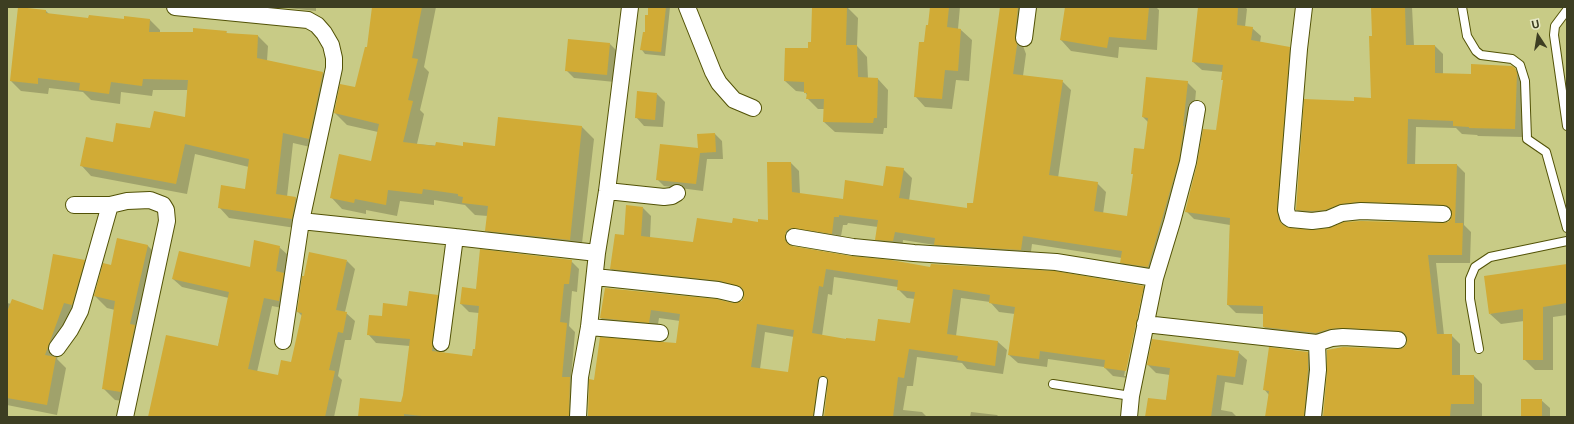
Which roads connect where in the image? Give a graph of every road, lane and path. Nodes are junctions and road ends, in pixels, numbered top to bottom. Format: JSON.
{"nodes":[{"id":1,"x":175,"y":7,"type":"edge"},
{"id":2,"x":314,"y":7,"type":"edge"},
{"id":3,"x":630,"y":7,"type":"edge"},
{"id":4,"x":687,"y":7,"type":"edge"},
{"id":5,"x":1028,"y":7,"type":"edge"},
{"id":6,"x":1304,"y":7,"type":"edge"},
{"id":7,"x":1462,"y":7,"type":"edge"},
{"id":8,"x":229,"y":10,"type":"edge"},
{"id":9,"x":1567,"y":10,"type":"edge"},
{"id":10,"x":312,"y":23,"type":"junction"},
{"id":11,"x":1024,"y":38,"type":"dead end"},
{"id":12,"x":753,"y":108,"type":"dead end"},
{"id":13,"x":1197,"y":109,"type":"dead end"},
{"id":14,"x":1567,"y":126,"type":"edge"},
{"id":15,"x":607,"y":191,"type":"junction"},
{"id":16,"x":677,"y":193,"type":"dead end"},
{"id":17,"x":74,"y":205,"type":"dead end"},
{"id":18,"x":110,"y":205,"type":"junction"},
{"id":19,"x":1443,"y":214,"type":"dead end"},
{"id":20,"x":301,"y":221,"type":"junction"},
{"id":21,"x":1567,"y":228,"type":"edge"},
{"id":22,"x":455,"y":237,"type":"junction"},
{"id":23,"x":794,"y":237,"type":"dead end"},
{"id":24,"x":1567,"y":241,"type":"edge"},
{"id":25,"x":597,"y":253,"type":"junction"},
{"id":26,"x":595,"y":277,"type":"junction"},
{"id":27,"x":1155,"y":278,"type":"junction"},
{"id":28,"x":735,"y":294,"type":"dead end"},
{"id":29,"x":1145,"y":324,"type":"junction"},
{"id":30,"x":589,"y":327,"type":"junction"},
{"id":31,"x":660,"y":333,"type":"dead end"},
{"id":32,"x":1398,"y":340,"type":"dead end"},
{"id":33,"x":282,"y":341,"type":"dead end"},
{"id":34,"x":441,"y":343,"type":"dead end"},
{"id":35,"x":1317,"y":343,"type":"junction"},
{"id":36,"x":57,"y":348,"type":"dead end"},
{"id":37,"x":1479,"y":349,"type":"dead end"},
{"id":38,"x":823,"y":381,"type":"dead end"},
{"id":39,"x":1053,"y":384,"type":"dead end"},
{"id":40,"x":1131,"y":396,"type":"junction"},
{"id":41,"x":125,"y":417,"type":"edge"},
{"id":42,"x":578,"y":417,"type":"edge"},
{"id":43,"x":818,"y":417,"type":"edge"},
{"id":44,"x":1129,"y":417,"type":"edge"},
{"id":45,"x":1313,"y":417,"type":"edge"}],
"edges":[{"from":1,"to":8,"type":"street"},
{"from":2,"to":10,"type":"street"},
{"from":3,"to":15,"type":"street"},
{"from":4,"to":12,"type":"street"},
{"from":5,"to":11,"type":"street"},
{"from":6,"to":19,"type":"street"},
{"from":7,"to":21,"type":"lane"},
{"from":8,"to":10,"type":"street"},
{"from":9,"to":14,"type":"lane"},
{"from":10,"to":20,"type":"street"},
{"from":13,"to":27,"type":"street"},
{"from":15,"to":16,"type":"street"},
{"from":15,"to":25,"type":"street"},
{"from":17,"to":18,"type":"street"},
{"from":18,"to":36,"type":"street"},
{"from":18,"to":41,"type":"street"},
{"from":20,"to":22,"type":"street"},
{"from":20,"to":33,"type":"street"},
{"from":22,"to":25,"type":"street"},
{"from":22,"to":34,"type":"street"},
{"from":23,"to":27,"type":"street"},
{"from":24,"to":37,"type":"lane"},
{"from":25,"to":26,"type":"street"},
{"from":26,"to":28,"type":"street"},
{"from":26,"to":30,"type":"street"},
{"from":27,"to":29,"type":"street"},
{"from":29,"to":35,"type":"street"},
{"from":29,"to":40,"type":"street"},
{"from":30,"to":31,"type":"street"},
{"from":30,"to":42,"type":"street"},
{"from":32,"to":35,"type":"street"},
{"from":35,"to":45,"type":"street"},
{"from":38,"to":43,"type":"lane"},
{"from":39,"to":40,"type":"lane"},
{"from":40,"to":44,"type":"street"}]}
